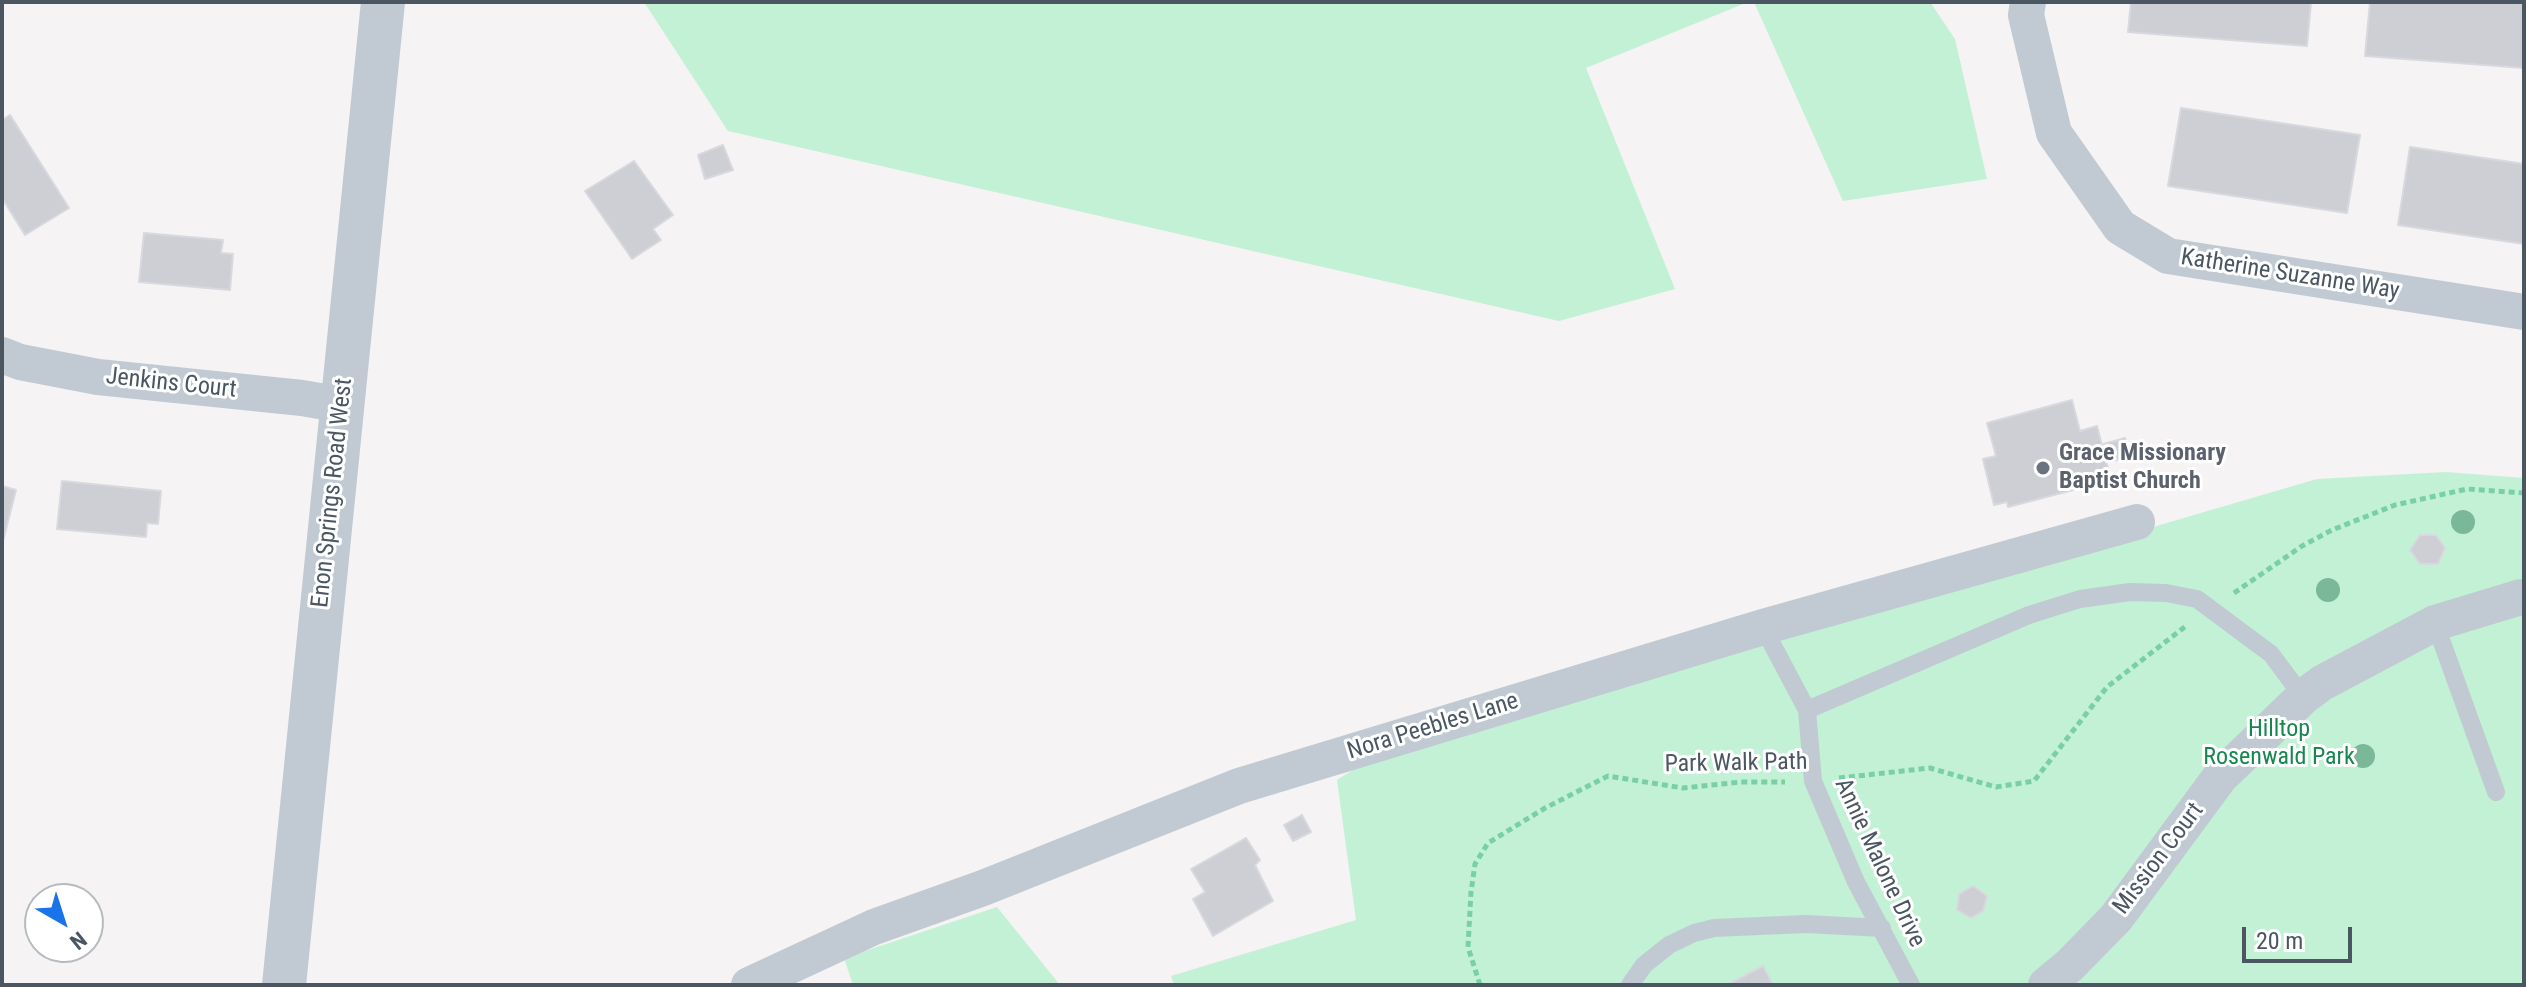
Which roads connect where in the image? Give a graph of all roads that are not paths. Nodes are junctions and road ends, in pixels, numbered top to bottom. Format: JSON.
{"nodes":[{"id":1,"x":383,"y":2,"type":"edge"},
{"id":2,"x":2028,"y":2,"type":"edge"},
{"id":3,"x":2524,"y":312,"type":"edge"},
{"id":4,"x":2,"y":355,"type":"edge"},
{"id":5,"x":342,"y":405,"type":"junction"},
{"id":6,"x":2137,"y":522,"type":"dead end"},
{"id":7,"x":2521,"y":597,"type":"dead end"},
{"id":8,"x":2435,"y":623,"type":"junction"},
{"id":9,"x":1763,"y":627,"type":"junction"},
{"id":10,"x":2303,"y":697,"type":"junction"},
{"id":11,"x":1807,"y":710,"type":"junction"},
{"id":12,"x":2496,"y":792,"type":"dead end"},
{"id":13,"x":1882,"y":928,"type":"junction"},
{"id":14,"x":284,"y":985,"type":"edge"},
{"id":15,"x":749,"y":985,"type":"edge"},
{"id":16,"x":1630,"y":985,"type":"edge"},
{"id":17,"x":1911,"y":985,"type":"edge"},
{"id":18,"x":2046,"y":985,"type":"edge"}],
"edges":[{"from":1,"to":5,"type":"street","name":"Enon Springs Road West"},
{"from":2,"to":3,"type":"street","name":"Katherine Suzanne Way"},
{"from":4,"to":5,"type":"street","name":"Jenkins Court"},
{"from":5,"to":14,"type":"street","name":"Enon Springs Road West"},
{"from":6,"to":9,"type":"street","name":"Nora Peebles Lane"},
{"from":7,"to":8,"type":"street","name":"Mission Court"},
{"from":8,"to":10,"type":"street","name":"Mission Court"},
{"from":8,"to":12,"type":"lane"},
{"from":9,"to":11,"type":"lane","name":"Annie Malone Drive"},
{"from":9,"to":15,"type":"street","name":"Nora Peebles Lane"},
{"from":10,"to":11,"type":"lane"},
{"from":10,"to":18,"type":"street","name":"Mission Court"},
{"from":11,"to":13,"type":"lane","name":"Annie Malone Drive"},
{"from":13,"to":16,"type":"lane"},
{"from":13,"to":17,"type":"lane","name":"Annie Malone Drive"}]}
